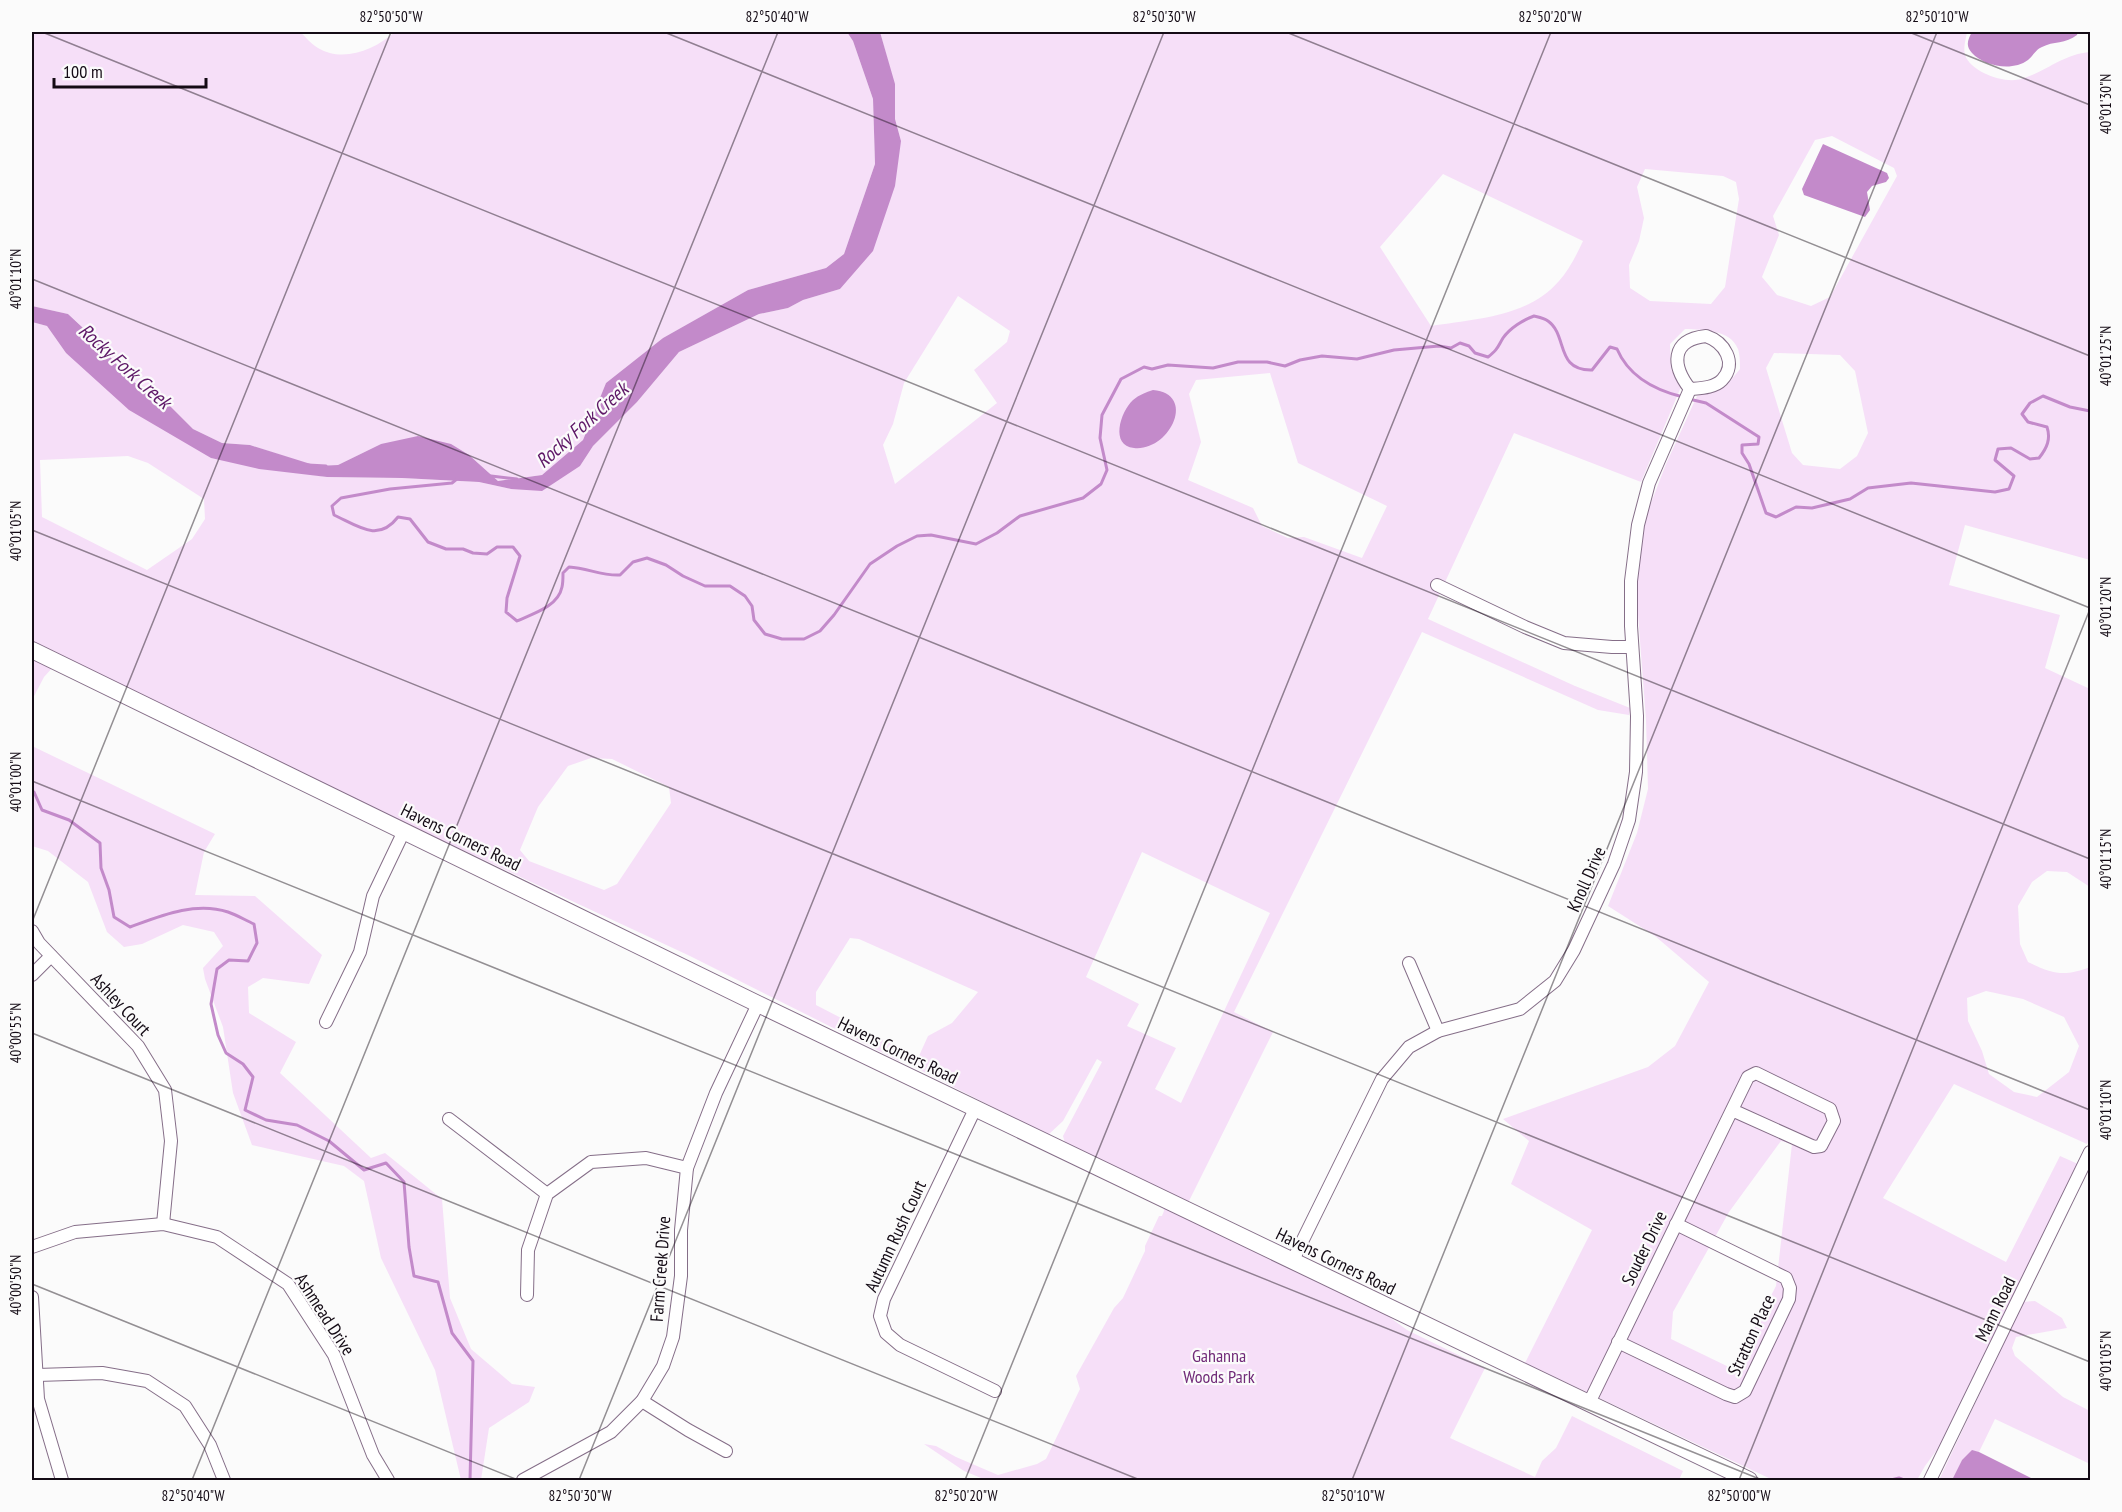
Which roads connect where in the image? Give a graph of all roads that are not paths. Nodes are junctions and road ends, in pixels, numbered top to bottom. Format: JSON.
{"nodes":[{"id":1,"x":1690,"y":389,"type":"junction"},
{"id":2,"x":1437,"y":585,"type":"dead end"},
{"id":3,"x":1632,"y":647,"type":"junction"},
{"id":4,"x":32,"y":650,"type":"edge"},
{"id":5,"x":404,"y":831,"type":"junction"},
{"id":6,"x":32,"y":931,"type":"edge"},
{"id":7,"x":51,"y":956,"type":"junction"},
{"id":8,"x":1409,"y":963,"type":"dead end"},
{"id":9,"x":32,"y":975,"type":"edge"},
{"id":10,"x":758,"y":1004,"type":"junction"},
{"id":11,"x":326,"y":1022,"type":"dead end"},
{"id":12,"x":1438,"y":1031,"type":"junction"},
{"id":13,"x":975,"y":1109,"type":"junction"},
{"id":14,"x":1732,"y":1110,"type":"junction"},
{"id":15,"x":449,"y":1119,"type":"dead end"},
{"id":16,"x":2091,"y":1152,"type":"edge"},
{"id":17,"x":687,"y":1168,"type":"junction"},
{"id":18,"x":548,"y":1194,"type":"junction"},
{"id":19,"x":163,"y":1224,"type":"junction"},
{"id":20,"x":1676,"y":1224,"type":"junction"},
{"id":21,"x":32,"y":1247,"type":"edge"},
{"id":22,"x":1292,"y":1262,"type":"junction"},
{"id":23,"x":527,"y":1295,"type":"dead end"},
{"id":24,"x":32,"y":1297,"type":"edge"},
{"id":25,"x":1618,"y":1342,"type":"junction"},
{"id":26,"x":37,"y":1375,"type":"junction"},
{"id":27,"x":995,"y":1391,"type":"dead end"},
{"id":28,"x":642,"y":1401,"type":"junction"},
{"id":29,"x":1588,"y":1403,"type":"junction"},
{"id":30,"x":726,"y":1451,"type":"dead end"},
{"id":31,"x":1717,"y":1465,"type":"junction"},
{"id":32,"x":62,"y":1480,"type":"edge"},
{"id":33,"x":224,"y":1480,"type":"edge"},
{"id":34,"x":388,"y":1480,"type":"edge"},
{"id":35,"x":523,"y":1480,"type":"edge"},
{"id":36,"x":1710,"y":1480,"type":"edge"},
{"id":37,"x":1749,"y":1480,"type":"edge"},
{"id":38,"x":1930,"y":1480,"type":"edge"}],
"edges":[{"from":1,"to":1,"type":"street"},
{"from":1,"to":3,"type":"street","name":"Knoll Drive"},
{"from":2,"to":3,"type":"street"},
{"from":3,"to":12,"type":"street","name":"Knoll Drive"},
{"from":4,"to":5,"type":"main road","name":"Havens Corners Road"},
{"from":5,"to":10,"type":"main road","name":"Havens Corners Road"},
{"from":5,"to":11,"type":"street"},
{"from":6,"to":7,"type":"street","name":"Ashley Court"},
{"from":7,"to":9,"type":"street"},
{"from":7,"to":19,"type":"street","name":"Ashley Court"},
{"from":8,"to":12,"type":"street"},
{"from":10,"to":13,"type":"main road","name":"Havens Corners Road"},
{"from":10,"to":17,"type":"street","name":"Farm Creek Drive"},
{"from":12,"to":22,"type":"street","name":"Knoll Drive"},
{"from":13,"to":22,"type":"main road","name":"Havens Corners Road"},
{"from":13,"to":27,"type":"street","name":"Autumn Rush Court"},
{"from":14,"to":14,"type":"street","name":"Souder Drive"},
{"from":14,"to":20,"type":"street","name":"Souder Drive"},
{"from":15,"to":18,"type":"street"},
{"from":16,"to":38,"type":"street","name":"Mann Road"},
{"from":17,"to":18,"type":"street"},
{"from":17,"to":28,"type":"street","name":"Farm Creek Drive"},
{"from":18,"to":23,"type":"street"},
{"from":19,"to":21,"type":"street","name":"Ashmead Drive"},
{"from":19,"to":34,"type":"street","name":"Ashmead Drive"},
{"from":20,"to":25,"type":"street","name":"Souder Drive"},
{"from":20,"to":25,"type":"street","name":"Stratton Place"},
{"from":22,"to":29,"type":"main road","name":"Havens Corners Road"},
{"from":24,"to":26,"type":"street"},
{"from":25,"to":29,"type":"street","name":"Souder Drive"},
{"from":26,"to":32,"type":"street"},
{"from":26,"to":33,"type":"street"},
{"from":28,"to":30,"type":"street"},
{"from":28,"to":35,"type":"street","name":"Farm Creek Drive"},
{"from":29,"to":31,"type":"main road","name":"Havens Corners Road"},
{"from":31,"to":36,"type":"main road"},
{"from":31,"to":37,"type":"main road","name":"Havens Corners Road"}]}
